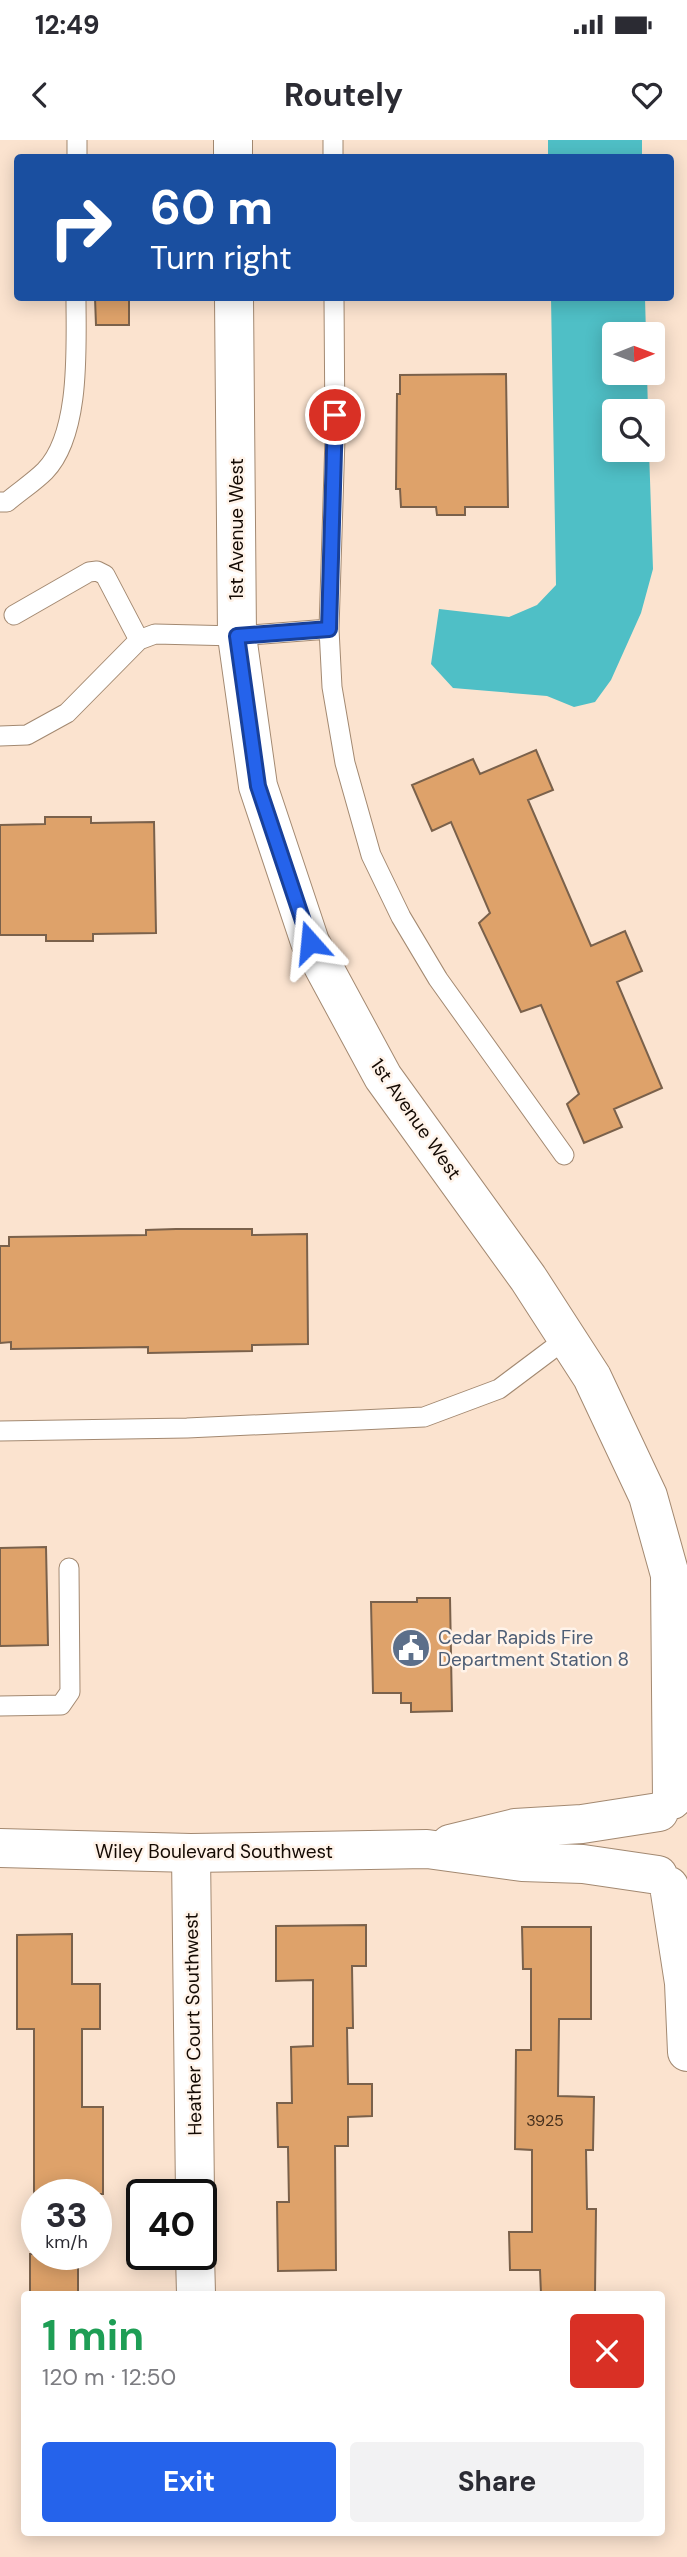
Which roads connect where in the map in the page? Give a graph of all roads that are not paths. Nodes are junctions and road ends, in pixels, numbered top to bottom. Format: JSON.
{"nodes":[{"id":1,"x":76,"y":301,"type":"edge"},
{"id":2,"x":234,"y":301,"type":"edge"},
{"id":3,"x":334,"y":301,"type":"edge"},
{"id":4,"x":0,"y":502,"type":"edge"},
{"id":5,"x":14,"y":615,"type":"dead end"},
{"id":6,"x":329,"y":629,"type":"junction"},
{"id":7,"x":237,"y":636,"type":"junction"},
{"id":8,"x":139,"y":640,"type":"junction"},
{"id":9,"x":0,"y":736,"type":"edge"},
{"id":10,"x":564,"y":1154,"type":"dead end"},
{"id":11,"x":567,"y":1338,"type":"junction"},
{"id":12,"x":0,"y":1431,"type":"edge"},
{"id":13,"x":69,"y":1568,"type":"dead end"},
{"id":14,"x":678,"y":1591,"type":"edge"},
{"id":15,"x":0,"y":1706,"type":"edge"},
{"id":16,"x":673,"y":1802,"type":"edge"},
{"id":17,"x":0,"y":1848,"type":"edge"},
{"id":18,"x":427,"y":1849,"type":"junction"},
{"id":19,"x":191,"y":1853,"type":"junction"},
{"id":20,"x":671,"y":1885,"type":"edge"},
{"id":21,"x":687,"y":2053,"type":"edge"},
{"id":22,"x":195,"y":2179,"type":"edge"},
{"id":23,"x":195,"y":2270,"type":"edge"},
{"id":24,"x":196,"y":2291,"type":"edge"}],
"edges":[{"from":1,"to":4,"type":"lane"},
{"from":2,"to":7,"type":"street","name":"1st Avenue West"},
{"from":3,"to":6,"type":"lane"},
{"from":5,"to":8,"type":"lane"},
{"from":6,"to":7,"type":"lane"},
{"from":6,"to":10,"type":"lane"},
{"from":7,"to":8,"type":"lane"},
{"from":7,"to":11,"type":"street","name":"1st Avenue West"},
{"from":8,"to":9,"type":"lane"},
{"from":11,"to":12,"type":"lane"},
{"from":11,"to":14,"type":"street","name":"1st Avenue West"},
{"from":13,"to":15,"type":"lane"},
{"from":14,"to":16,"type":"street","name":"1st Avenue West"},
{"from":16,"to":18,"type":"street","name":"Wiley Boulevard Southwest"},
{"from":16,"to":20,"type":"street","name":"1st Avenue West"},
{"from":17,"to":19,"type":"street","name":"Wiley Boulevard Southwest"},
{"from":18,"to":19,"type":"street","name":"Wiley Boulevard Southwest"},
{"from":18,"to":20,"type":"street","name":"Wiley Boulevard Southwest"},
{"from":19,"to":22,"type":"street","name":"Heather Court Southwest"},
{"from":20,"to":21,"type":"street"},
{"from":23,"to":24,"type":"street"}]}
